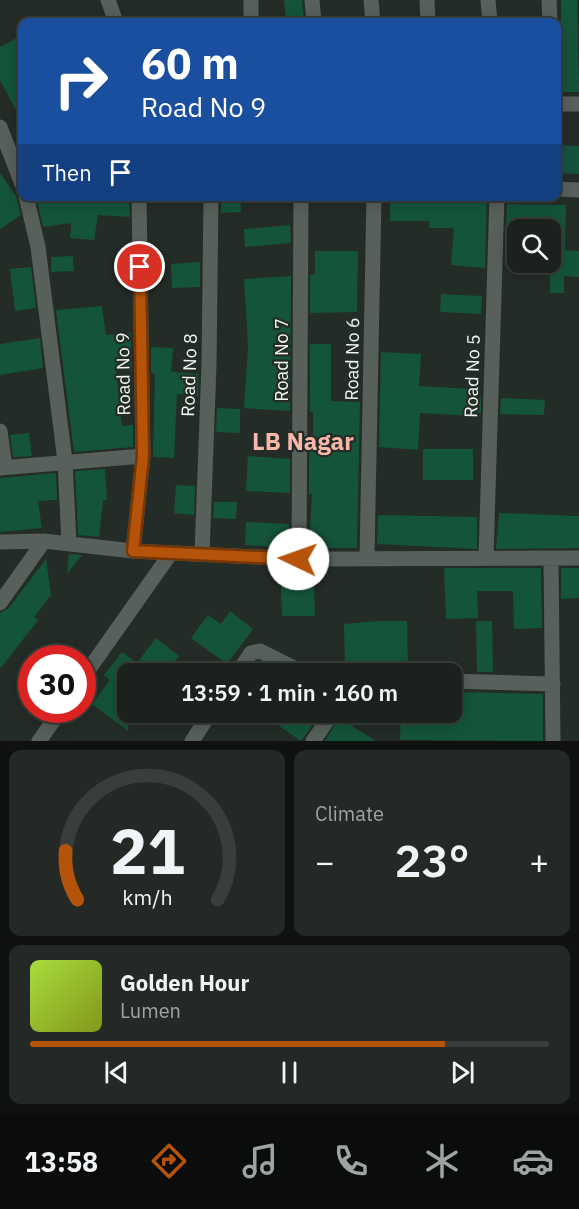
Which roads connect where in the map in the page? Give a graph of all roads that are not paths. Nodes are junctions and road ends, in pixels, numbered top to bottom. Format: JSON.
{"nodes":[{"id":1,"x":108,"y":0,"type":"edge"},
{"id":2,"x":251,"y":0,"type":"edge"},
{"id":3,"x":312,"y":0,"type":"edge"},
{"id":4,"x":371,"y":0,"type":"edge"},
{"id":5,"x":427,"y":0,"type":"edge"},
{"id":6,"x":488,"y":0,"type":"edge"},
{"id":7,"x":549,"y":0,"type":"edge"},
{"id":8,"x":115,"y":18,"type":"edge"},
{"id":9,"x":251,"y":18,"type":"edge"},
{"id":10,"x":314,"y":18,"type":"edge"},
{"id":11,"x":373,"y":18,"type":"edge"},
{"id":12,"x":428,"y":18,"type":"edge"},
{"id":13,"x":490,"y":18,"type":"edge"},
{"id":14,"x":550,"y":18,"type":"edge"},
{"id":15,"x":561,"y":104,"type":"edge"},
{"id":16,"x":579,"y":104,"type":"edge"},
{"id":17,"x":0,"y":127,"type":"edge"},
{"id":18,"x":18,"y":169,"type":"edge"},
{"id":19,"x":561,"y":189,"type":"edge"},
{"id":20,"x":579,"y":190,"type":"edge"},
{"id":21,"x":27,"y":201,"type":"edge"},
{"id":22,"x":139,"y":201,"type":"edge"},
{"id":23,"x":211,"y":201,"type":"edge"},
{"id":24,"x":301,"y":201,"type":"edge"},
{"id":25,"x":374,"y":201,"type":"edge"},
{"id":26,"x":497,"y":201,"type":"edge"},
{"id":27,"x":0,"y":431,"type":"edge"},
{"id":28,"x":143,"y":456,"type":"junction"},
{"id":29,"x":65,"y":461,"type":"junction"},
{"id":30,"x":3,"y":467,"type":"edge"},
{"id":31,"x":44,"y":541,"type":"junction"},
{"id":32,"x":0,"y":542,"type":"edge"},
{"id":33,"x":69,"y":543,"type":"junction"},
{"id":34,"x":133,"y":551,"type":"junction"},
{"id":35,"x":171,"y":553,"type":"junction"},
{"id":36,"x":202,"y":554,"type":"junction"},
{"id":37,"x":486,"y":557,"type":"junction"},
{"id":38,"x":367,"y":558,"type":"junction"},
{"id":39,"x":579,"y":558,"type":"edge"},
{"id":40,"x":298,"y":559,"type":"junction"},
{"id":41,"x":551,"y":559,"type":"junction"},
{"id":42,"x":0,"y":603,"type":"edge"},
{"id":43,"x":96,"y":659,"type":"edge"},
{"id":44,"x":244,"y":663,"type":"edge"},
{"id":45,"x":284,"y":663,"type":"edge"},
{"id":46,"x":462,"y":681,"type":"edge"},
{"id":47,"x":553,"y":684,"type":"junction"},
{"id":48,"x":52,"y":723,"type":"edge"},
{"id":49,"x":204,"y":723,"type":"edge"},
{"id":50,"x":325,"y":723,"type":"edge"},
{"id":51,"x":39,"y":741,"type":"edge"},
{"id":52,"x":192,"y":741,"type":"edge"},
{"id":53,"x":313,"y":741,"type":"edge"},
{"id":54,"x":553,"y":741,"type":"edge"}],
"edges":[{"from":1,"to":8,"type":"street"},
{"from":2,"to":9,"type":"street"},
{"from":3,"to":10,"type":"street"},
{"from":4,"to":11,"type":"street"},
{"from":5,"to":12,"type":"street"},
{"from":6,"to":13,"type":"street"},
{"from":7,"to":14,"type":"street"},
{"from":15,"to":16,"type":"street"},
{"from":17,"to":18,"type":"street"},
{"from":19,"to":20,"type":"street"},
{"from":21,"to":29,"type":"street"},
{"from":22,"to":28,"type":"street","name":"Road No 9"},
{"from":23,"to":36,"type":"street","name":"Road No 8"},
{"from":24,"to":40,"type":"street","name":"Road No 7"},
{"from":25,"to":38,"type":"street","name":"Road No 6"},
{"from":26,"to":37,"type":"street","name":"Road No 5"},
{"from":27,"to":30,"type":"street"},
{"from":28,"to":29,"type":"street"},
{"from":28,"to":34,"type":"street","name":"Road No 9"},
{"from":29,"to":30,"type":"street"},
{"from":29,"to":33,"type":"street"},
{"from":31,"to":32,"type":"street"},
{"from":31,"to":33,"type":"street"},
{"from":31,"to":42,"type":"street"},
{"from":33,"to":34,"type":"street"},
{"from":34,"to":35,"type":"street"},
{"from":35,"to":36,"type":"street"},
{"from":35,"to":43,"type":"street"},
{"from":36,"to":40,"type":"street"},
{"from":37,"to":38,"type":"street"},
{"from":37,"to":41,"type":"street"},
{"from":38,"to":40,"type":"street"},
{"from":39,"to":41,"type":"street"},
{"from":41,"to":47,"type":"street"},
{"from":44,"to":45,"type":"street"},
{"from":46,"to":47,"type":"street"},
{"from":47,"to":54,"type":"street"},
{"from":48,"to":51,"type":"street"},
{"from":49,"to":52,"type":"street"},
{"from":50,"to":53,"type":"street"}]}
